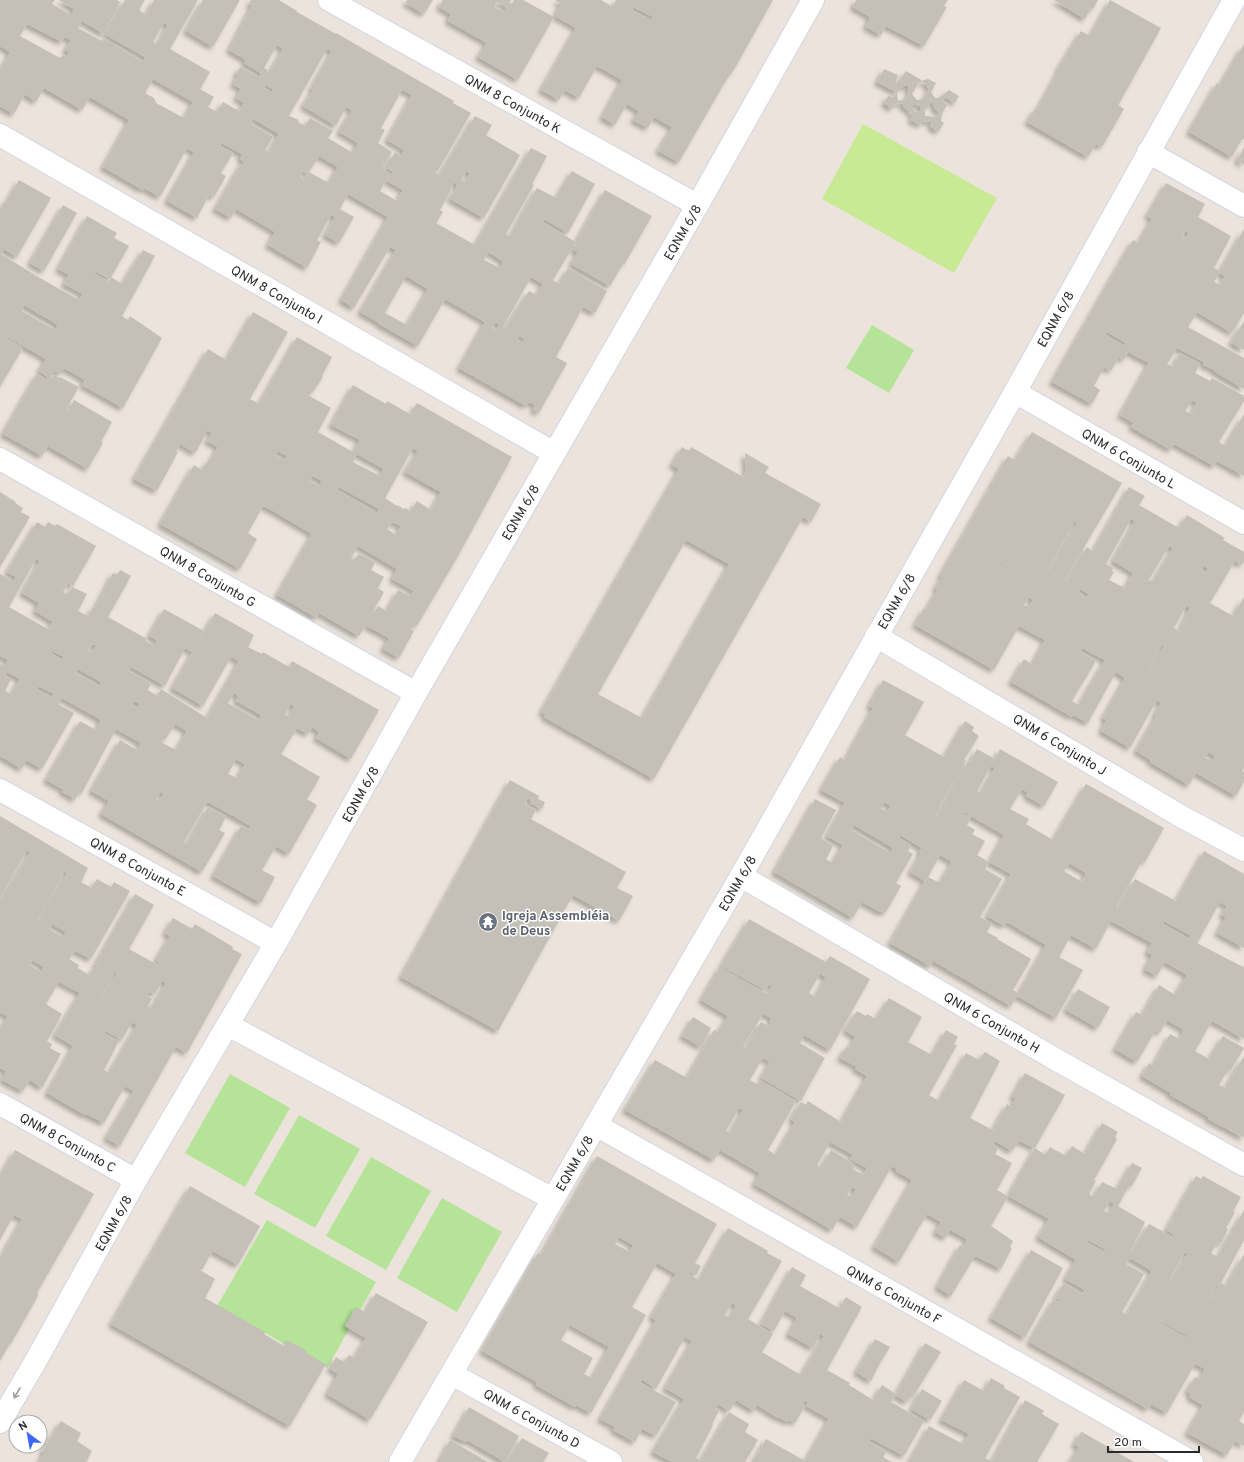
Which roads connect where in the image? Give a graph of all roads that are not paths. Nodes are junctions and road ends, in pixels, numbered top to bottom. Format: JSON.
{"nodes":[{"id":1,"x":329,"y":0,"type":"edge"},
{"id":2,"x":813,"y":0,"type":"edge"},
{"id":3,"x":1234,"y":0,"type":"edge"},
{"id":4,"x":0,"y":135,"type":"edge"},
{"id":5,"x":1148,"y":152,"type":"junction"},
{"id":6,"x":697,"y":205,"type":"junction"},
{"id":7,"x":1244,"y":206,"type":"edge"},
{"id":8,"x":1014,"y":392,"type":"junction"},
{"id":9,"x":554,"y":453,"type":"junction"},
{"id":10,"x":0,"y":459,"type":"edge"},
{"id":11,"x":1244,"y":523,"type":"edge"},
{"id":12,"x":876,"y":636,"type":"junction"},
{"id":13,"x":416,"y":693,"type":"junction"},
{"id":14,"x":0,"y":790,"type":"edge"},
{"id":15,"x":1244,"y":850,"type":"edge"},
{"id":16,"x":741,"y":876,"type":"junction"},
{"id":17,"x":276,"y":943,"type":"junction"},
{"id":18,"x":228,"y":1025,"type":"junction"},
{"id":19,"x":0,"y":1104,"type":"edge"},
{"id":20,"x":596,"y":1125,"type":"junction"},
{"id":21,"x":1244,"y":1165,"type":"edge"},
{"id":22,"x":136,"y":1180,"type":"junction"},
{"id":23,"x":553,"y":1199,"type":"junction"},
{"id":24,"x":452,"y":1374,"type":"junction"},
{"id":25,"x":0,"y":1422,"type":"edge"},
{"id":26,"x":400,"y":1462,"type":"edge"},
{"id":27,"x":611,"y":1462,"type":"edge"},
{"id":28,"x":1192,"y":1462,"type":"edge"}],
"edges":[{"from":1,"to":6,"type":"street","name":"QNM 8 Conjunto K"},
{"from":2,"to":6,"type":"street","name":"EQNM 6/8"},
{"from":3,"to":5,"type":"street","name":"EQNM 6/8"},
{"from":4,"to":9,"type":"street","name":"QNM 8 Conjunto I"},
{"from":5,"to":7,"type":"street"},
{"from":5,"to":8,"type":"street","name":"EQNM 6/8"},
{"from":6,"to":9,"type":"street","name":"EQNM 6/8"},
{"from":8,"to":11,"type":"street","name":"QNM 6 Conjunto L"},
{"from":8,"to":12,"type":"street","name":"EQNM 6/8"},
{"from":9,"to":13,"type":"street","name":"EQNM 6/8"},
{"from":10,"to":13,"type":"street","name":"QNM 8 Conjunto G"},
{"from":12,"to":15,"type":"street","name":"QNM 6 Conjunto J"},
{"from":12,"to":16,"type":"street","name":"EQNM 6/8"},
{"from":13,"to":17,"type":"street","name":"EQNM 6/8"},
{"from":14,"to":17,"type":"street","name":"QNM 8 Conjunto E"},
{"from":16,"to":20,"type":"street","name":"EQNM 6/8"},
{"from":16,"to":21,"type":"street","name":"QNM 6 Conjunto H"},
{"from":17,"to":18,"type":"street","name":"EQNM 6/8"},
{"from":18,"to":22,"type":"street","name":"EQNM 6/8"},
{"from":18,"to":23,"type":"street","name":"EQNM 6/8"},
{"from":19,"to":22,"type":"street","name":"QNM 8 Conjunto C"},
{"from":20,"to":23,"type":"street","name":"EQNM 6/8"},
{"from":20,"to":28,"type":"street","name":"QNM 6 Conjunto F"},
{"from":22,"to":25,"type":"street","name":"EQNM 6/8","one_way":true},
{"from":23,"to":24,"type":"street","name":"EQNM 6/8"},
{"from":24,"to":26,"type":"street","name":"EQNM 6/8"},
{"from":24,"to":27,"type":"street","name":"QNM 6 Conjunto D"}]}
